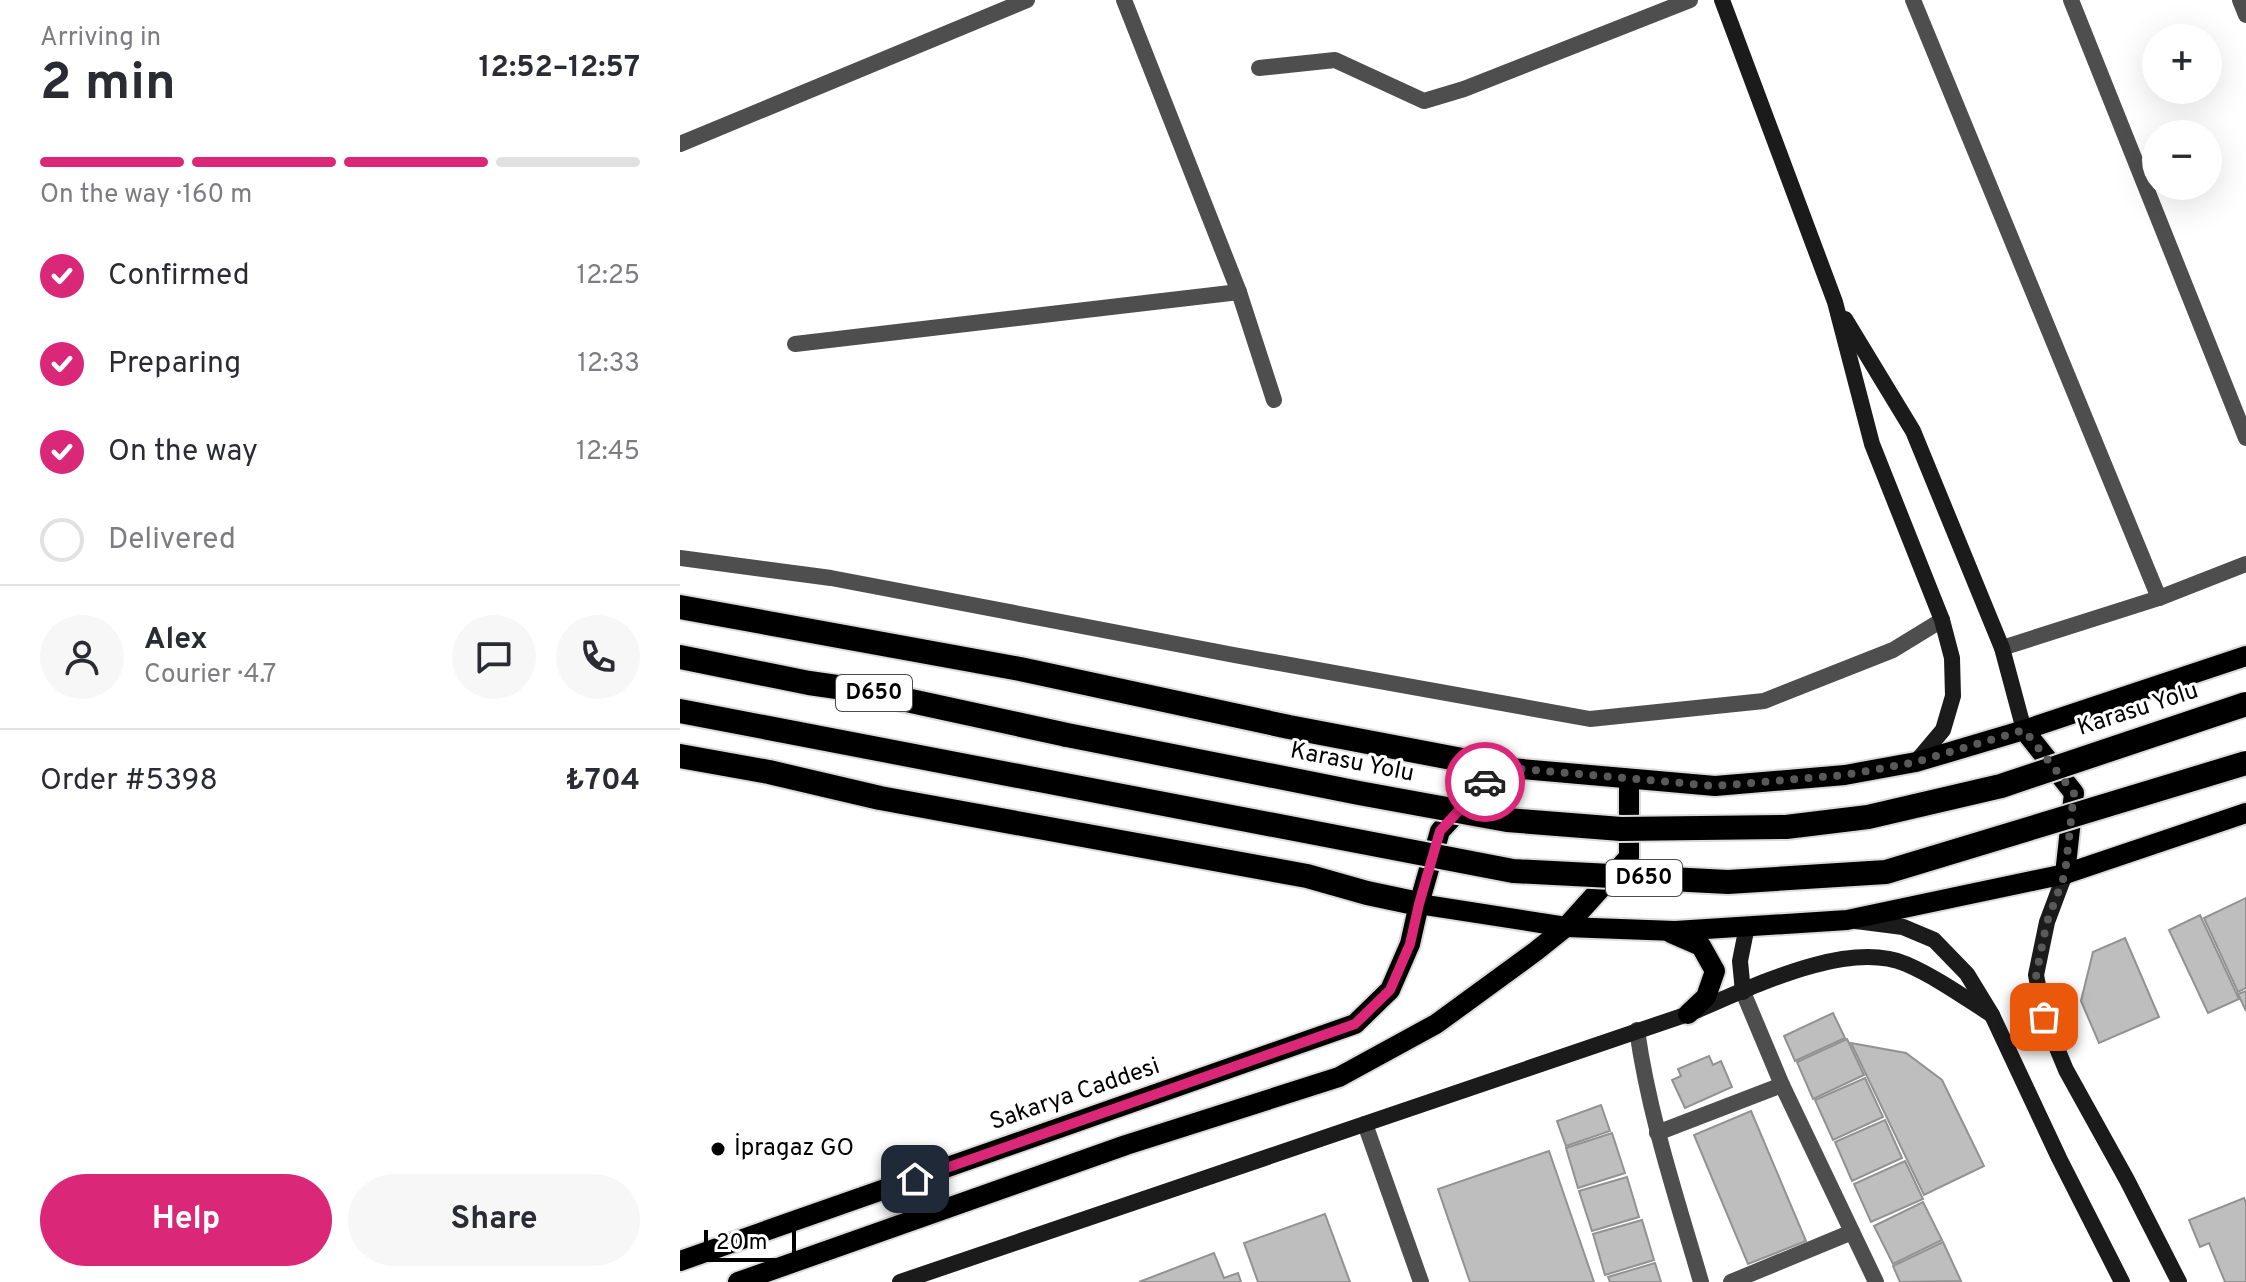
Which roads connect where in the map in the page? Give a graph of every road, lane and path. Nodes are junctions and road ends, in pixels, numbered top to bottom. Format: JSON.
{"nodes":[{"id":1,"x":1027,"y":0,"type":"edge"},
{"id":2,"x":1124,"y":0,"type":"edge"},
{"id":3,"x":1690,"y":0,"type":"edge"},
{"id":4,"x":1722,"y":0,"type":"edge"},
{"id":5,"x":1913,"y":0,"type":"edge"},
{"id":6,"x":2071,"y":0,"type":"edge"},
{"id":7,"x":2240,"y":0,"type":"edge"},
{"id":8,"x":2246,"y":15,"type":"edge"},
{"id":9,"x":1259,"y":68,"type":"dead end"},
{"id":10,"x":680,"y":144,"type":"edge"},
{"id":11,"x":1239,"y":292,"type":"junction"},
{"id":12,"x":1835,"y":302,"type":"junction"},
{"id":13,"x":795,"y":344,"type":"dead end"},
{"id":14,"x":1274,"y":400,"type":"dead end"},
{"id":15,"x":2246,"y":438,"type":"edge"},
{"id":16,"x":680,"y":558,"type":"edge"},
{"id":17,"x":2246,"y":564,"type":"edge"},
{"id":18,"x":2159,"y":598,"type":"junction"},
{"id":19,"x":680,"y":607,"type":"edge"},
{"id":20,"x":1942,"y":620,"type":"junction"},
{"id":21,"x":2002,"y":648,"type":"junction"},
{"id":22,"x":2246,"y":656,"type":"edge"},
{"id":23,"x":680,"y":657,"type":"edge"},
{"id":24,"x":2246,"y":704,"type":"edge"},
{"id":25,"x":680,"y":711,"type":"edge"},
{"id":26,"x":2024,"y":730,"type":"junction"},
{"id":27,"x":680,"y":756,"type":"edge"},
{"id":28,"x":1916,"y":762,"type":"junction"},
{"id":29,"x":2246,"y":763,"type":"edge"},
{"id":30,"x":1499,"y":767,"type":"junction"},
{"id":31,"x":1629,"y":779,"type":"junction"},
{"id":32,"x":2246,"y":813,"type":"edge"},
{"id":33,"x":2065,"y":874,"type":"junction"},
{"id":34,"x":1419,"y":904,"type":"junction"},
{"id":35,"x":1847,"y":920,"type":"junction"},
{"id":36,"x":1747,"y":926,"type":"junction"},
{"id":37,"x":1566,"y":927,"type":"junction"},
{"id":38,"x":1668,"y":931,"type":"junction"},
{"id":39,"x":1743,"y":992,"type":"junction"},
{"id":40,"x":1688,"y":1014,"type":"junction"},
{"id":41,"x":1992,"y":1015,"type":"junction"},
{"id":42,"x":1637,"y":1030,"type":"junction"},
{"id":43,"x":1782,"y":1085,"type":"junction"},
{"id":44,"x":1365,"y":1124,"type":"junction"},
{"id":45,"x":1657,"y":1133,"type":"junction"},
{"id":46,"x":1852,"y":1232,"type":"junction"},
{"id":47,"x":680,"y":1261,"type":"edge"},
{"id":48,"x":738,"y":1282,"type":"edge"},
{"id":49,"x":900,"y":1282,"type":"edge"},
{"id":50,"x":1421,"y":1282,"type":"edge"},
{"id":51,"x":1701,"y":1282,"type":"edge"},
{"id":52,"x":1731,"y":1282,"type":"edge"},
{"id":53,"x":1876,"y":1282,"type":"edge"},
{"id":54,"x":2122,"y":1282,"type":"edge"},
{"id":55,"x":2179,"y":1282,"type":"edge"}],
"edges":[{"from":1,"to":10,"type":"street"},
{"from":2,"to":11,"type":"street"},
{"from":3,"to":9,"type":"street"},
{"from":4,"to":12,"type":"main road"},
{"from":5,"to":18,"type":"street"},
{"from":6,"to":15,"type":"street"},
{"from":7,"to":8,"type":"street"},
{"from":11,"to":13,"type":"street"},
{"from":11,"to":14,"type":"street"},
{"from":12,"to":20,"type":"main road"},
{"from":12,"to":21,"type":"main road"},
{"from":16,"to":20,"type":"street"},
{"from":17,"to":18,"type":"street"},
{"from":18,"to":21,"type":"street"},
{"from":19,"to":30,"type":"highway"},
{"from":20,"to":28,"type":"main road"},
{"from":21,"to":26,"type":"main road"},
{"from":22,"to":26,"type":"main road"},
{"from":23,"to":24,"type":"highway","name":"Karasu Yolu","number":"D650","bridge":true},
{"from":25,"to":29,"type":"highway","number":"D650","bridge":true},
{"from":26,"to":28,"type":"main road"},
{"from":26,"to":33,"type":"main road"},
{"from":27,"to":34,"type":"highway"},
{"from":28,"to":31,"type":"main road"},
{"from":30,"to":31,"type":"main road"},
{"from":30,"to":34,"type":"main road","name":"Sakarya Caddesi"},
{"from":31,"to":37,"type":"main road"},
{"from":32,"to":33,"type":"main road"},
{"from":33,"to":35,"type":"main road"},
{"from":33,"to":55,"type":"main road"},
{"from":34,"to":37,"type":"main road"},
{"from":34,"to":47,"type":"main road","name":"Sakarya Caddesi"},
{"from":35,"to":36,"type":"main road"},
{"from":35,"to":41,"type":"main road"},
{"from":36,"to":38,"type":"main road"},
{"from":36,"to":39,"type":"main road"},
{"from":37,"to":38,"type":"main road"},
{"from":37,"to":48,"type":"main road"},
{"from":38,"to":40,"type":"main road"},
{"from":39,"to":40,"type":"main road"},
{"from":39,"to":41,"type":"main road"},
{"from":39,"to":43,"type":"street"},
{"from":40,"to":42,"type":"main road"},
{"from":41,"to":54,"type":"main road"},
{"from":42,"to":44,"type":"main road"},
{"from":42,"to":45,"type":"street"},
{"from":43,"to":45,"type":"street"},
{"from":43,"to":46,"type":"street"},
{"from":44,"to":49,"type":"main road"},
{"from":44,"to":50,"type":"street"},
{"from":45,"to":51,"type":"street"},
{"from":46,"to":52,"type":"street"},
{"from":46,"to":53,"type":"street"}]}
